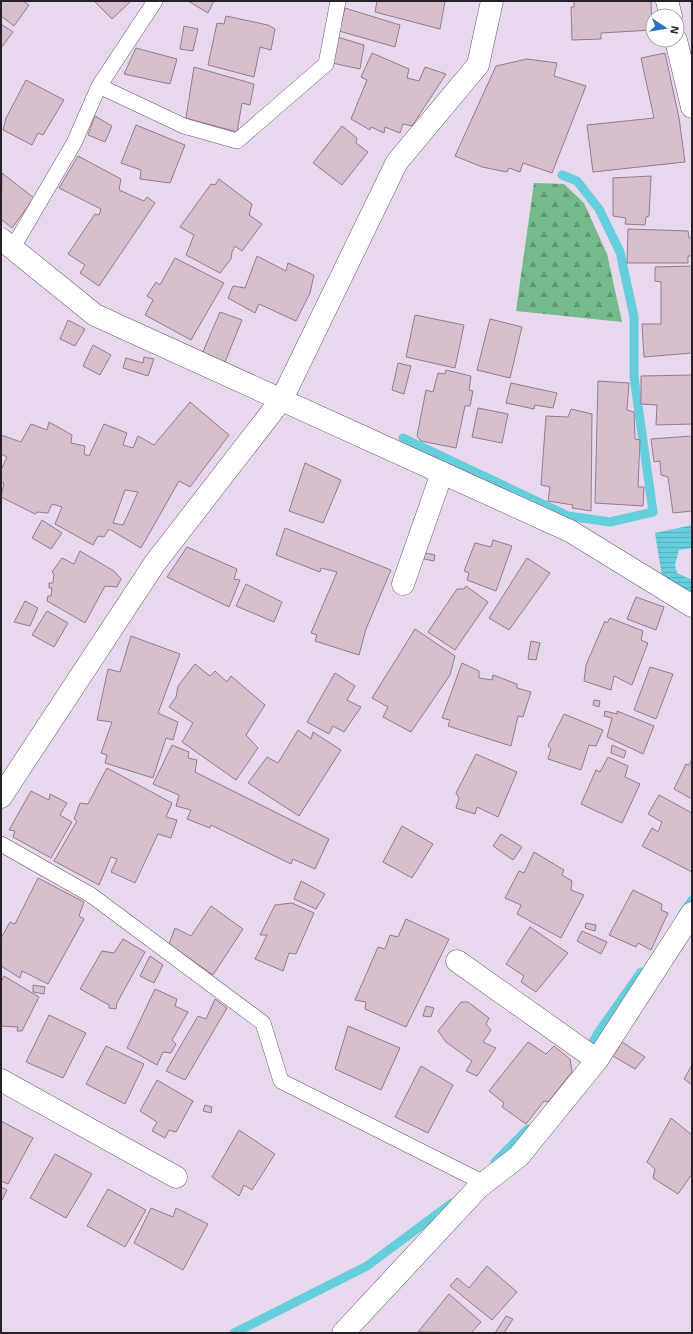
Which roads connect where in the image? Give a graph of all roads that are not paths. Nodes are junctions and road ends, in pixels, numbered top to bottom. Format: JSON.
{"nodes":[{"id":1,"x":155,"y":1,"type":"edge"},
{"id":2,"x":338,"y":1,"type":"edge"},
{"id":3,"x":492,"y":1,"type":"edge"},
{"id":4,"x":678,"y":48,"type":"edge"},
{"id":5,"x":99,"y":86,"type":"junction"},
{"id":6,"x":692,"y":107,"type":"edge"},
{"id":7,"x":7,"y":244,"type":"edge"},
{"id":8,"x":282,"y":399,"type":"junction"},
{"id":9,"x":442,"y":473,"type":"junction"},
{"id":10,"x":403,"y":584,"type":"dead end"},
{"id":11,"x":692,"y":606,"type":"edge"},
{"id":12,"x":1,"y":797,"type":"edge"},
{"id":13,"x":1,"y":844,"type":"edge"},
{"id":14,"x":692,"y":913,"type":"edge"},
{"id":15,"x":457,"y":961,"type":"dead end"},
{"id":16,"x":597,"y":1060,"type":"junction"},
{"id":17,"x":1,"y":1080,"type":"edge"},
{"id":18,"x":176,"y":1177,"type":"dead end"},
{"id":19,"x":484,"y":1183,"type":"junction"},
{"id":20,"x":343,"y":1333,"type":"edge"}],
"edges":[{"from":1,"to":5,"type":"lane"},
{"from":2,"to":5,"type":"lane"},
{"from":3,"to":8,"type":"street"},
{"from":4,"to":6,"type":"street"},
{"from":5,"to":7,"type":"lane"},
{"from":7,"to":8,"type":"street"},
{"from":8,"to":9,"type":"street"},
{"from":8,"to":12,"type":"street"},
{"from":9,"to":10,"type":"street"},
{"from":9,"to":11,"type":"street"},
{"from":13,"to":19,"type":"lane"},
{"from":14,"to":16,"type":"street"},
{"from":15,"to":16,"type":"street"},
{"from":16,"to":19,"type":"street"},
{"from":17,"to":18,"type":"street"},
{"from":19,"to":20,"type":"street"}]}
